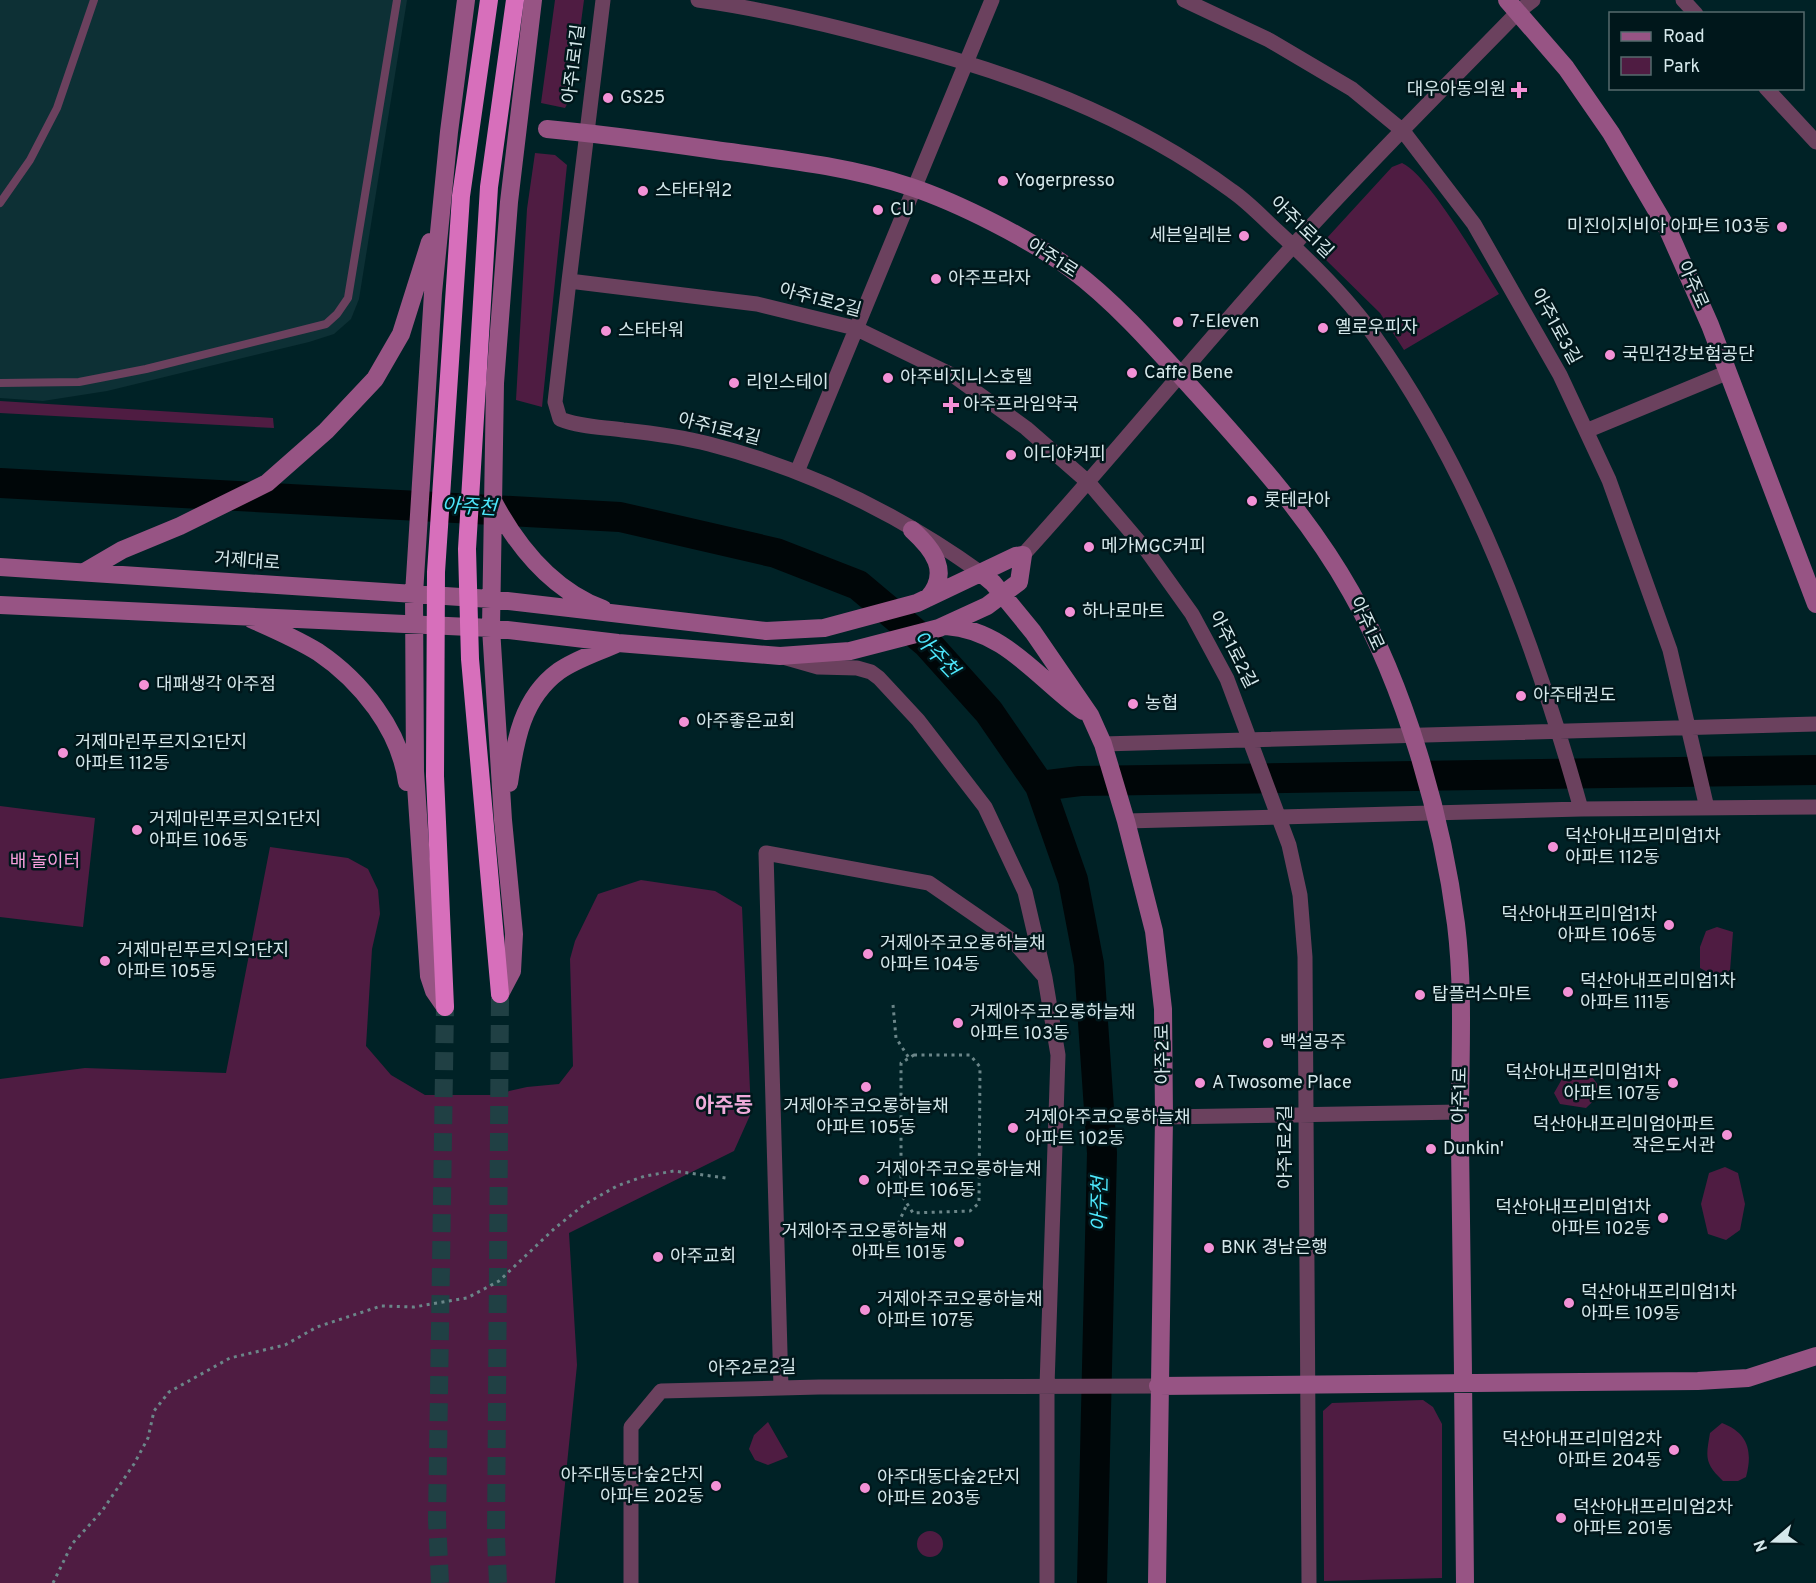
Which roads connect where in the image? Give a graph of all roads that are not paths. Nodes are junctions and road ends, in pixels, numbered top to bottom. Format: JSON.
{"nodes":[{"id":1,"x":94,"y":0,"type":"edge"},
{"id":2,"x":397,"y":0,"type":"edge"},
{"id":3,"x":466,"y":0,"type":"edge"},
{"id":4,"x":489,"y":0,"type":"edge"},
{"id":5,"x":515,"y":0,"type":"edge"},
{"id":6,"x":533,"y":0,"type":"edge"},
{"id":7,"x":603,"y":0,"type":"edge"},
{"id":8,"x":699,"y":0,"type":"edge"},
{"id":9,"x":992,"y":0,"type":"edge"},
{"id":10,"x":1184,"y":0,"type":"edge"},
{"id":11,"x":1683,"y":0,"type":"edge"},
{"id":12,"x":1520,"y":4,"type":"edge"},
{"id":13,"x":1694,"y":12,"type":"edge"},
{"id":14,"x":967,"y":61,"type":"junction"},
{"id":15,"x":1768,"y":90,"type":"edge"},
{"id":16,"x":547,"y":129,"type":"dead end"},
{"id":17,"x":1403,"y":131,"type":"junction"},
{"id":18,"x":587,"y":132,"type":"junction"},
{"id":19,"x":1816,"y":142,"type":"edge"},
{"id":20,"x":914,"y":188,"type":"junction"},
{"id":21,"x":442,"y":202,"type":"junction"},
{"id":22,"x":0,"y":203,"type":"edge"},
{"id":23,"x":1293,"y":245,"type":"junction"},
{"id":24,"x":569,"y":281,"type":"junction"},
{"id":25,"x":855,"y":328,"type":"junction"},
{"id":26,"x":1726,"y":373,"type":"junction"},
{"id":27,"x":1179,"y":374,"type":"junction"},
{"id":28,"x":0,"y":383,"type":"edge"},
{"id":29,"x":1586,"y":431,"type":"junction"},
{"id":30,"x":797,"y":472,"type":"junction"},
{"id":31,"x":1089,"y":483,"type":"junction"},
{"id":32,"x":492,"y":501,"type":"junction"},
{"id":33,"x":912,"y":530,"type":"junction"},
{"id":34,"x":1023,"y":555,"type":"junction"},
{"id":35,"x":0,"y":567,"type":"edge"},
{"id":36,"x":86,"y":571,"type":"junction"},
{"id":37,"x":981,"y":573,"type":"junction"},
{"id":38,"x":414,"y":594,"type":"junction"},
{"id":39,"x":1003,"y":595,"type":"junction"},
{"id":40,"x":491,"y":599,"type":"junction"},
{"id":41,"x":923,"y":601,"type":"junction"},
{"id":42,"x":1816,"y":604,"type":"edge"},
{"id":43,"x":0,"y":605,"type":"edge"},
{"id":44,"x":241,"y":615,"type":"junction"},
{"id":45,"x":622,"y":616,"type":"junction"},
{"id":46,"x":414,"y":624,"type":"junction"},
{"id":47,"x":942,"y":627,"type":"junction"},
{"id":48,"x":491,"y":628,"type":"junction"},
{"id":49,"x":618,"y":643,"type":"junction"},
{"id":50,"x":780,"y":656,"type":"junction"},
{"id":51,"x":1090,"y":716,"type":"junction"},
{"id":52,"x":1816,"y":724,"type":"edge"},
{"id":53,"x":1690,"y":727,"type":"junction"},
{"id":54,"x":1559,"y":732,"type":"junction"},
{"id":55,"x":1412,"y":737,"type":"junction"},
{"id":56,"x":1252,"y":741,"type":"junction"},
{"id":57,"x":1103,"y":744,"type":"junction"},
{"id":58,"x":1816,"y":807,"type":"edge"},
{"id":59,"x":1707,"y":808,"type":"junction"},
{"id":60,"x":1581,"y":809,"type":"junction"},
{"id":61,"x":1434,"y":814,"type":"junction"},
{"id":62,"x":1277,"y":815,"type":"junction"},
{"id":63,"x":503,"y":820,"type":"junction"},
{"id":64,"x":1126,"y":821,"type":"junction"},
{"id":65,"x":420,"y":832,"type":"junction"},
{"id":66,"x":1046,"y":978,"type":"junction"},
{"id":67,"x":500,"y":994,"type":"joint"},
{"id":68,"x":445,"y":1007,"type":"joint"},
{"id":69,"x":1460,"y":1112,"type":"junction"},
{"id":70,"x":1306,"y":1114,"type":"junction"},
{"id":71,"x":1164,"y":1117,"type":"junction"},
{"id":72,"x":1816,"y":1356,"type":"edge"},
{"id":73,"x":1463,"y":1383,"type":"junction"},
{"id":74,"x":1047,"y":1386,"type":"junction"},
{"id":75,"x":1158,"y":1386,"type":"junction"},
{"id":76,"x":1306,"y":1386,"type":"junction"},
{"id":77,"x":781,"y":1388,"type":"junction"},
{"id":78,"x":632,"y":1583,"type":"edge"},
{"id":79,"x":1047,"y":1583,"type":"edge"},
{"id":80,"x":1157,"y":1583,"type":"edge"},
{"id":81,"x":1309,"y":1583,"type":"edge"},
{"id":82,"x":1465,"y":1583,"type":"edge"}],
"edges":[{"from":1,"to":22,"type":"lane"},
{"from":2,"to":28,"type":"lane"},
{"from":3,"to":21,"type":"street"},
{"from":4,"to":68,"type":"highway"},
{"from":5,"to":67,"type":"highway"},
{"from":6,"to":32,"type":"street"},
{"from":7,"to":18,"type":"street","name":"아주1로1길"},
{"from":8,"to":14,"type":"street","name":"아주1로1길"},
{"from":9,"to":14,"type":"street"},
{"from":10,"to":17,"type":"street","name":"아주1로3길"},
{"from":11,"to":13,"type":"street"},
{"from":12,"to":17,"type":"street"},
{"from":12,"to":26,"type":"street","name":"아주로"},
{"from":14,"to":20,"type":"street"},
{"from":14,"to":23,"type":"street","name":"아주1로1길"},
{"from":15,"to":19,"type":"street"},
{"from":16,"to":18,"type":"street","name":"아주1로"},
{"from":17,"to":23,"type":"street"},
{"from":17,"to":29,"type":"street","name":"아주1로3길"},
{"from":18,"to":20,"type":"street","name":"아주1로"},
{"from":18,"to":24,"type":"street"},
{"from":20,"to":25,"type":"street"},
{"from":20,"to":27,"type":"street","name":"아주1로"},
{"from":21,"to":36,"type":"street"},
{"from":21,"to":38,"type":"street"},
{"from":23,"to":27,"type":"street"},
{"from":23,"to":54,"type":"street","name":"아주1로1길"},
{"from":24,"to":25,"type":"street","name":"아주1로2길"},
{"from":24,"to":30,"type":"street","name":"아주1로4길"},
{"from":25,"to":30,"type":"street"},
{"from":25,"to":31,"type":"street","name":"아주1로2길"},
{"from":26,"to":29,"type":"street"},
{"from":26,"to":42,"type":"street","name":"아주로"},
{"from":27,"to":31,"type":"street"},
{"from":27,"to":55,"type":"street","name":"아주1로"},
{"from":29,"to":53,"type":"street","name":"아주1로3길"},
{"from":30,"to":33,"type":"street","name":"아주1로4길"},
{"from":31,"to":34,"type":"street"},
{"from":31,"to":56,"type":"street","name":"아주1로2길"},
{"from":32,"to":40,"type":"street"},
{"from":32,"to":45,"type":"street"},
{"from":33,"to":37,"type":"street","name":"아주1로4길"},
{"from":33,"to":41,"type":"street"},
{"from":34,"to":37,"type":"street"},
{"from":34,"to":39,"type":"street"},
{"from":35,"to":36,"type":"street","name":"거제대로"},
{"from":36,"to":38,"type":"street","name":"거제대로"},
{"from":37,"to":39,"type":"street","name":"아주2로"},
{"from":37,"to":41,"type":"street"},
{"from":38,"to":40,"type":"street","name":"거제대로"},
{"from":38,"to":46,"type":"street"},
{"from":39,"to":47,"type":"street"},
{"from":39,"to":51,"type":"street","name":"아주2로"},
{"from":40,"to":45,"type":"street","name":"거제대로"},
{"from":40,"to":48,"type":"street"},
{"from":41,"to":45,"type":"street"},
{"from":43,"to":44,"type":"street"},
{"from":44,"to":46,"type":"street"},
{"from":44,"to":65,"type":"street"},
{"from":46,"to":48,"type":"street"},
{"from":46,"to":65,"type":"street"},
{"from":47,"to":50,"type":"street"},
{"from":47,"to":51,"type":"street"},
{"from":48,"to":49,"type":"street"},
{"from":48,"to":63,"type":"street"},
{"from":49,"to":50,"type":"street"},
{"from":49,"to":63,"type":"street"},
{"from":50,"to":66,"type":"street"},
{"from":51,"to":57,"type":"street","name":"아주2로"},
{"from":52,"to":53,"type":"street"},
{"from":53,"to":54,"type":"street"},
{"from":53,"to":59,"type":"street","name":"아주1로3길"},
{"from":54,"to":55,"type":"street"},
{"from":54,"to":60,"type":"street","name":"아주1로1길"},
{"from":55,"to":56,"type":"street"},
{"from":55,"to":61,"type":"street","name":"아주1로"},
{"from":56,"to":57,"type":"street"},
{"from":56,"to":62,"type":"street","name":"아주1로2길"},
{"from":57,"to":64,"type":"street","name":"아주2로"},
{"from":58,"to":59,"type":"street"},
{"from":59,"to":60,"type":"street"},
{"from":60,"to":61,"type":"street"},
{"from":61,"to":62,"type":"street"},
{"from":61,"to":69,"type":"street","name":"아주1로"},
{"from":62,"to":64,"type":"street"},
{"from":62,"to":70,"type":"street","name":"아주1로2길"},
{"from":63,"to":67,"type":"street"},
{"from":64,"to":71,"type":"street","name":"아주2로"},
{"from":65,"to":68,"type":"street"},
{"from":66,"to":74,"type":"street"},
{"from":66,"to":77,"type":"street"},
{"from":69,"to":70,"type":"street"},
{"from":69,"to":73,"type":"street","name":"아주1로"},
{"from":70,"to":71,"type":"street"},
{"from":70,"to":76,"type":"street","name":"아주1로2길"},
{"from":71,"to":75,"type":"street","name":"아주2로"},
{"from":72,"to":73,"type":"street"},
{"from":73,"to":76,"type":"street"},
{"from":73,"to":82,"type":"street","name":"아주1로"},
{"from":74,"to":75,"type":"street","name":"아주2로2길"},
{"from":74,"to":77,"type":"street","name":"아주2로2길"},
{"from":74,"to":79,"type":"street"},
{"from":75,"to":76,"type":"street"},
{"from":75,"to":80,"type":"street","name":"아주2로"},
{"from":76,"to":81,"type":"street","name":"아주1로2길"},
{"from":77,"to":78,"type":"street","name":"아주2로2길"}]}
